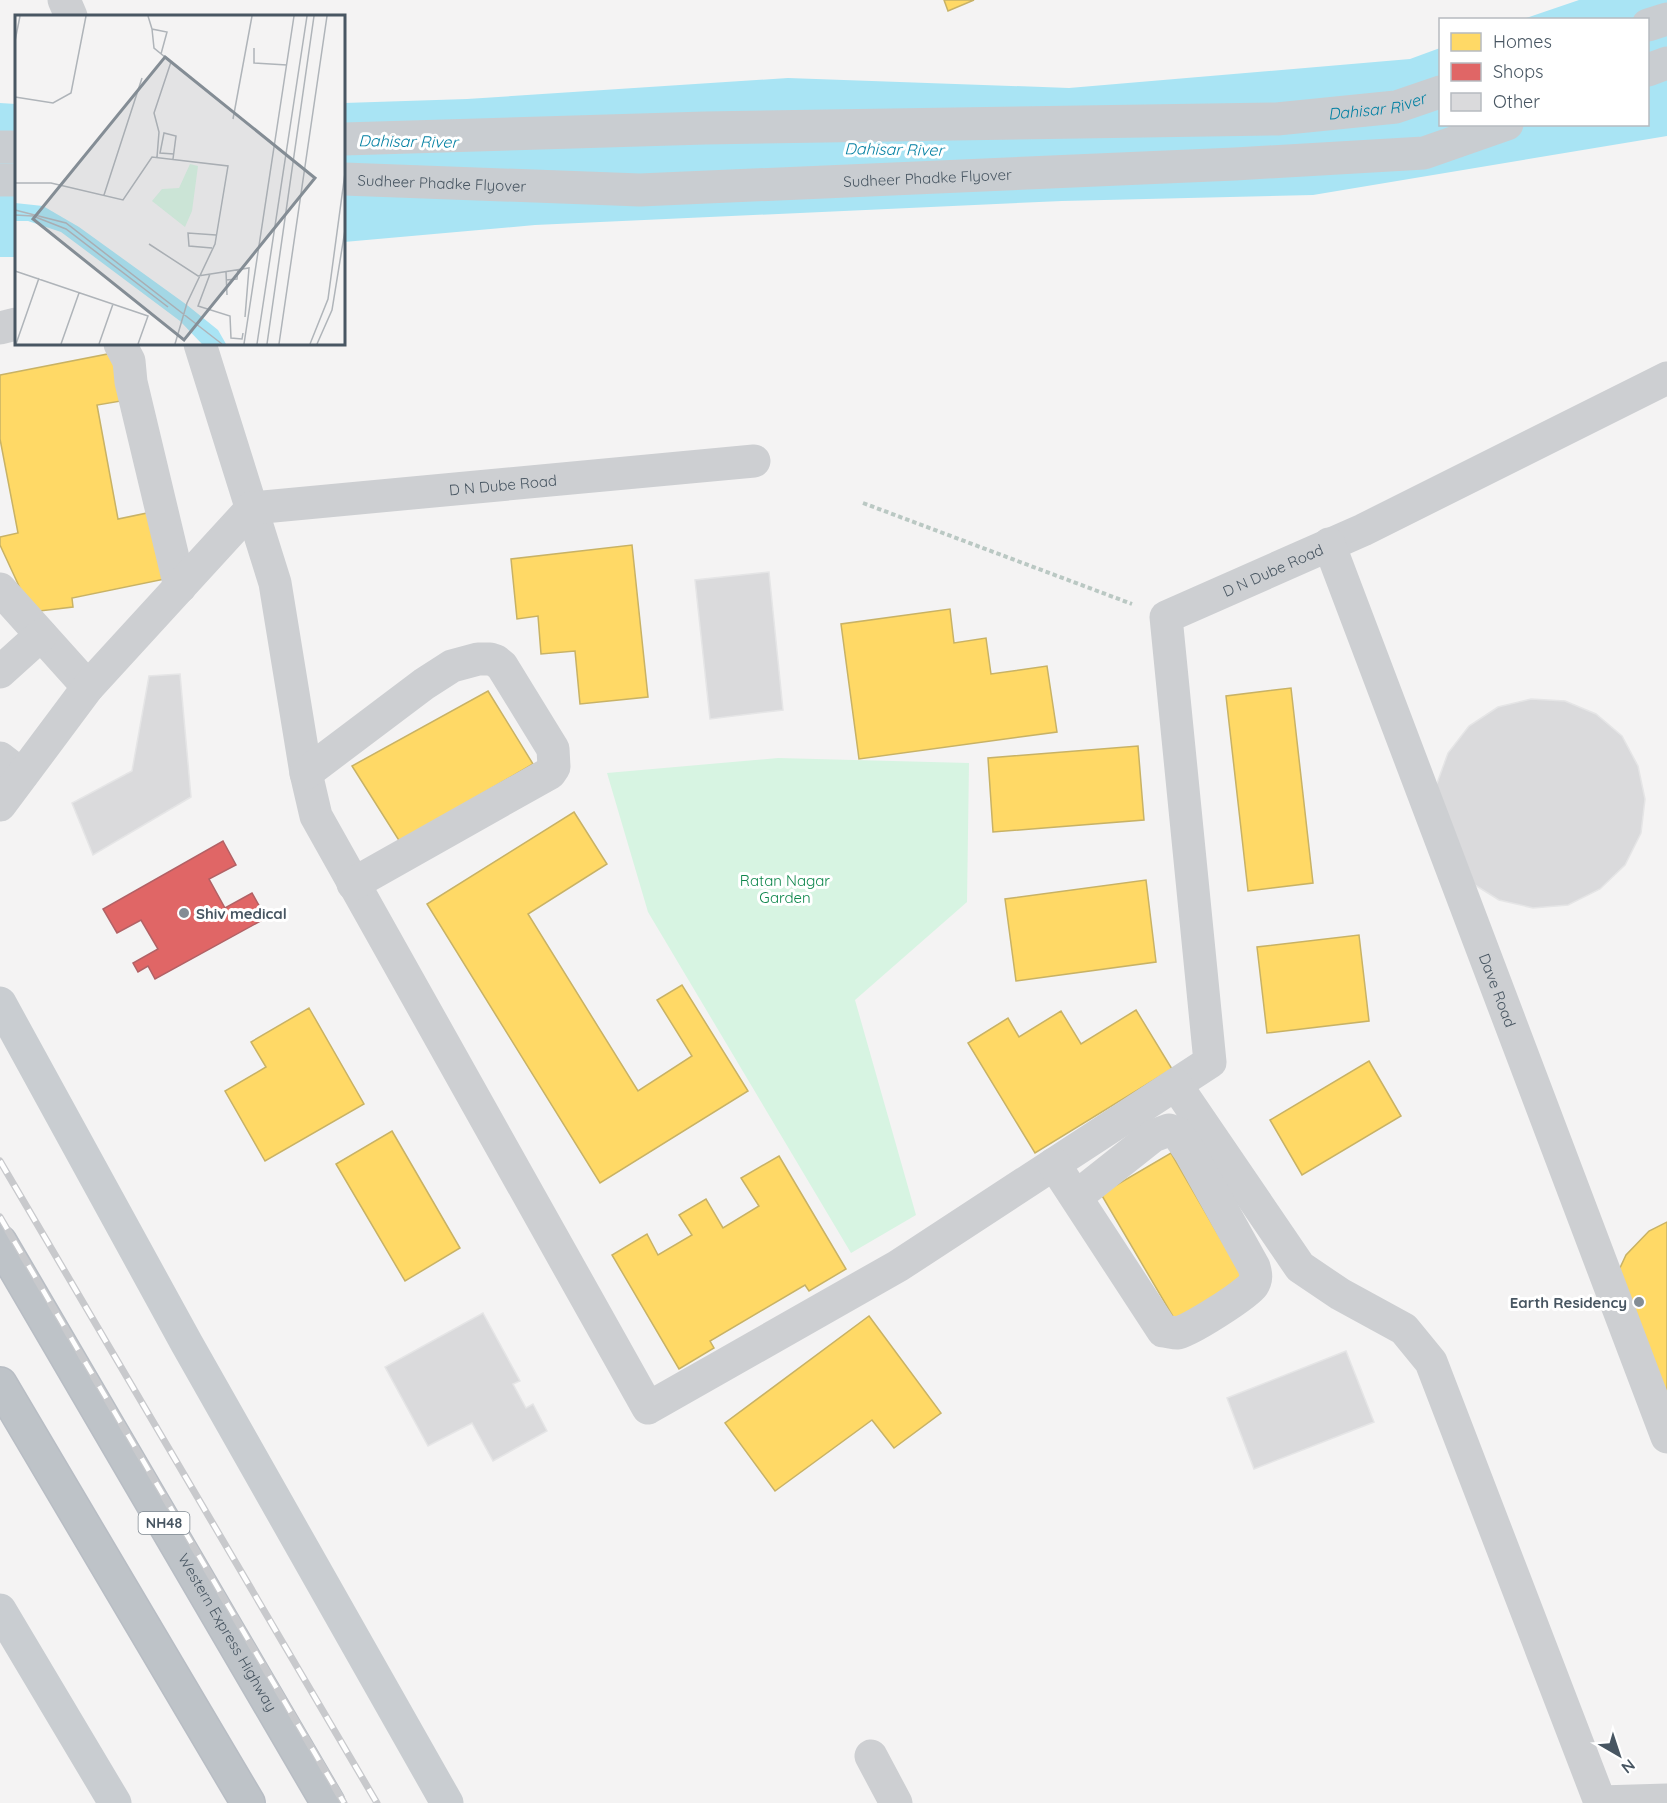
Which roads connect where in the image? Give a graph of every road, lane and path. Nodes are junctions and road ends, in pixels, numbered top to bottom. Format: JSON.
{"nodes":[{"id":1,"x":64,"y":0,"type":"edge"},
{"id":2,"x":71,"y":15,"type":"edge"},
{"id":3,"x":1667,"y":19,"type":"edge"},
{"id":4,"x":1649,"y":24,"type":"edge"},
{"id":5,"x":1667,"y":63,"type":"edge"},
{"id":6,"x":1649,"y":69,"type":"edge"},
{"id":7,"x":1439,"y":92,"type":"edge"},
{"id":8,"x":1500,"y":126,"type":"edge"},
{"id":9,"x":345,"y":139,"type":"edge"},
{"id":10,"x":345,"y":179,"type":"edge"},
{"id":11,"x":15,"y":324,"type":"edge"},
{"id":12,"x":0,"y":327,"type":"edge"},
{"id":13,"x":121,"y":345,"type":"edge"},
{"id":14,"x":200,"y":345,"type":"edge"},
{"id":15,"x":1667,"y":378,"type":"edge"},
{"id":16,"x":754,"y":461,"type":"dead end"},
{"id":17,"x":863,"y":503,"type":"dead end"},
{"id":18,"x":252,"y":508,"type":"junction"},
{"id":19,"x":1329,"y":544,"type":"junction"},
{"id":20,"x":180,"y":587,"type":"junction"},
{"id":21,"x":0,"y":589,"type":"edge"},
{"id":22,"x":1166,"y":617,"type":"junction"},
{"id":23,"x":41,"y":635,"type":"junction"},
{"id":24,"x":0,"y":672,"type":"edge"},
{"id":25,"x":88,"y":687,"type":"junction"},
{"id":26,"x":11,"y":766,"type":"edge"},
{"id":27,"x":306,"y":773,"type":"junction"},
{"id":28,"x":0,"y":805,"type":"edge"},
{"id":29,"x":353,"y":884,"type":"junction"},
{"id":30,"x":0,"y":1003,"type":"edge"},
{"id":31,"x":1176,"y":1085,"type":"junction"},
{"id":32,"x":1054,"y":1164,"type":"junction"},
{"id":33,"x":1076,"y":1197,"type":"junction"},
{"id":34,"x":0,"y":1242,"type":"edge"},
{"id":35,"x":0,"y":1383,"type":"edge"},
{"id":36,"x":1667,"y":1437,"type":"edge"},
{"id":37,"x":0,"y":1610,"type":"edge"},
{"id":38,"x":871,"y":1756,"type":"dead end"},
{"id":39,"x":1667,"y":1800,"type":"edge"},
{"id":40,"x":115,"y":1803,"type":"edge"},
{"id":41,"x":248,"y":1803,"type":"edge"},
{"id":42,"x":328,"y":1803,"type":"edge"},
{"id":43,"x":447,"y":1803,"type":"edge"},
{"id":44,"x":896,"y":1803,"type":"edge"}],
"edges":[{"from":1,"to":2,"type":"street"},
{"from":3,"to":4,"type":"main road"},
{"from":5,"to":6,"type":"main road"},
{"from":7,"to":9,"type":"main road"},
{"from":8,"to":10,"type":"main road","name":"Sudheer Phadke Flyover"},
{"from":11,"to":12,"type":"street"},
{"from":13,"to":20,"type":"street"},
{"from":14,"to":18,"type":"street"},
{"from":15,"to":19,"type":"street","name":"D N Dube Road"},
{"from":16,"to":18,"type":"street","name":"D N Dube Road"},
{"from":17,"to":22,"type":"path"},
{"from":18,"to":20,"type":"street"},
{"from":18,"to":27,"type":"street"},
{"from":19,"to":22,"type":"street","name":"D N Dube Road"},
{"from":19,"to":36,"type":"street","name":"Dave Road"},
{"from":20,"to":25,"type":"street"},
{"from":21,"to":23,"type":"street"},
{"from":22,"to":31,"type":"street"},
{"from":23,"to":24,"type":"street"},
{"from":23,"to":25,"type":"street"},
{"from":25,"to":26,"type":"street"},
{"from":26,"to":28,"type":"street"},
{"from":27,"to":29,"type":"street"},
{"from":27,"to":29,"type":"street"},
{"from":29,"to":32,"type":"street"},
{"from":30,"to":43,"type":"main road"},
{"from":31,"to":32,"type":"street"},
{"from":31,"to":39,"type":"street"},
{"from":32,"to":33,"type":"street"},
{"from":33,"to":33,"type":"street"},
{"from":34,"to":42,"type":"highway","name":"Western Express Highway","number":"NH48"},
{"from":35,"to":41,"type":"highway"},
{"from":37,"to":40,"type":"main road"},
{"from":38,"to":44,"type":"street"}]}
